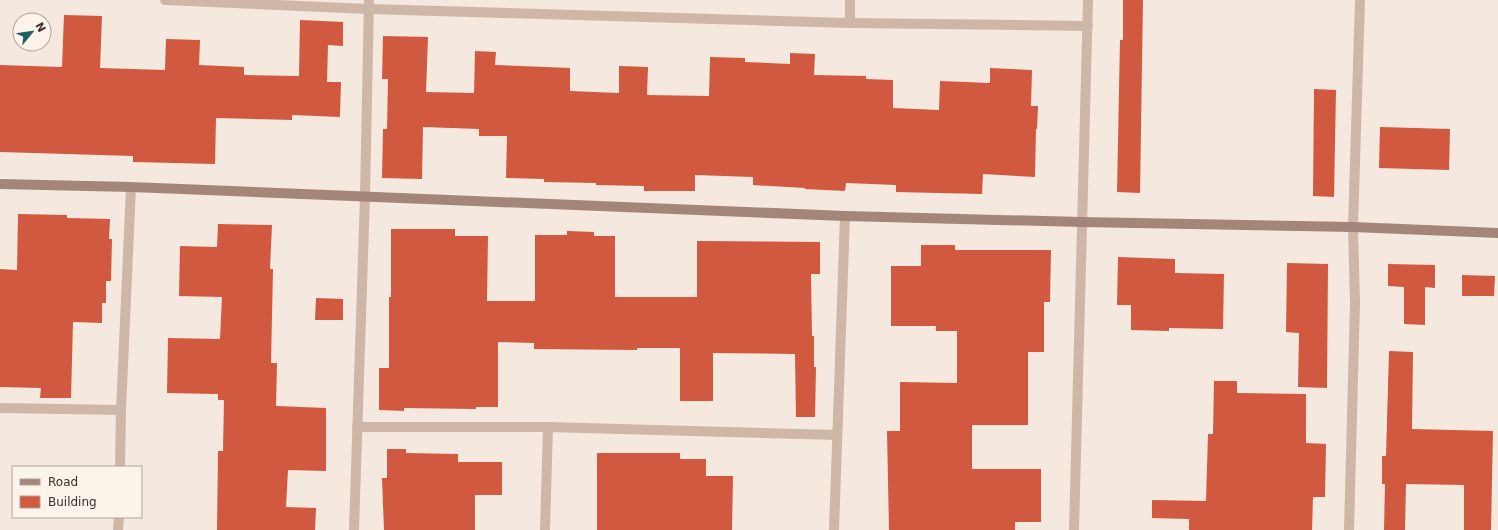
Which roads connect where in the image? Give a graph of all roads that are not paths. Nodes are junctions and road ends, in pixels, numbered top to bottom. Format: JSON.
{"nodes":[{"id":1,"x":164,"y":0,"type":"edge"},
{"id":2,"x":850,"y":0,"type":"edge"},
{"id":3,"x":1088,"y":0,"type":"edge"},
{"id":4,"x":1360,"y":0,"type":"edge"},
{"id":5,"x":368,"y":4,"type":"edge"},
{"id":6,"x":850,"y":23,"type":"junction"},
{"id":7,"x":1088,"y":26,"type":"junction"},
{"id":8,"x":0,"y":184,"type":"edge"},
{"id":9,"x":131,"y":187,"type":"junction"},
{"id":10,"x":365,"y":196,"type":"junction"},
{"id":11,"x":845,"y":216,"type":"junction"},
{"id":12,"x":1082,"y":222,"type":"junction"},
{"id":13,"x":1353,"y":227,"type":"junction"},
{"id":14,"x":1498,"y":233,"type":"edge"},
{"id":15,"x":0,"y":408,"type":"edge"},
{"id":16,"x":121,"y":410,"type":"junction"},
{"id":17,"x":357,"y":427,"type":"junction"},
{"id":18,"x":548,"y":427,"type":"junction"},
{"id":19,"x":837,"y":435,"type":"junction"},
{"id":20,"x":120,"y":466,"type":"edge"},
{"id":21,"x":119,"y":518,"type":"edge"},
{"id":22,"x":118,"y":530,"type":"edge"},
{"id":23,"x":354,"y":530,"type":"edge"},
{"id":24,"x":545,"y":530,"type":"edge"},
{"id":25,"x":834,"y":530,"type":"edge"},
{"id":26,"x":1074,"y":530,"type":"edge"},
{"id":27,"x":1349,"y":530,"type":"edge"}],
"edges":[{"from":1,"to":5,"type":"street"},
{"from":2,"to":6,"type":"street"},
{"from":3,"to":7,"type":"street"},
{"from":4,"to":13,"type":"street"},
{"from":5,"to":6,"type":"street"},
{"from":5,"to":10,"type":"street"},
{"from":6,"to":7,"type":"street"},
{"from":7,"to":12,"type":"street"},
{"from":8,"to":9,"type":"street"},
{"from":9,"to":10,"type":"street"},
{"from":9,"to":16,"type":"street"},
{"from":10,"to":11,"type":"street"},
{"from":10,"to":17,"type":"street"},
{"from":11,"to":12,"type":"street"},
{"from":11,"to":19,"type":"street"},
{"from":12,"to":13,"type":"street"},
{"from":12,"to":26,"type":"street"},
{"from":13,"to":14,"type":"street"},
{"from":13,"to":27,"type":"street"},
{"from":15,"to":16,"type":"street"},
{"from":16,"to":20,"type":"street"},
{"from":17,"to":18,"type":"street"},
{"from":17,"to":23,"type":"street"},
{"from":18,"to":19,"type":"street"},
{"from":18,"to":24,"type":"street"},
{"from":19,"to":25,"type":"street"},
{"from":21,"to":22,"type":"street"}]}
